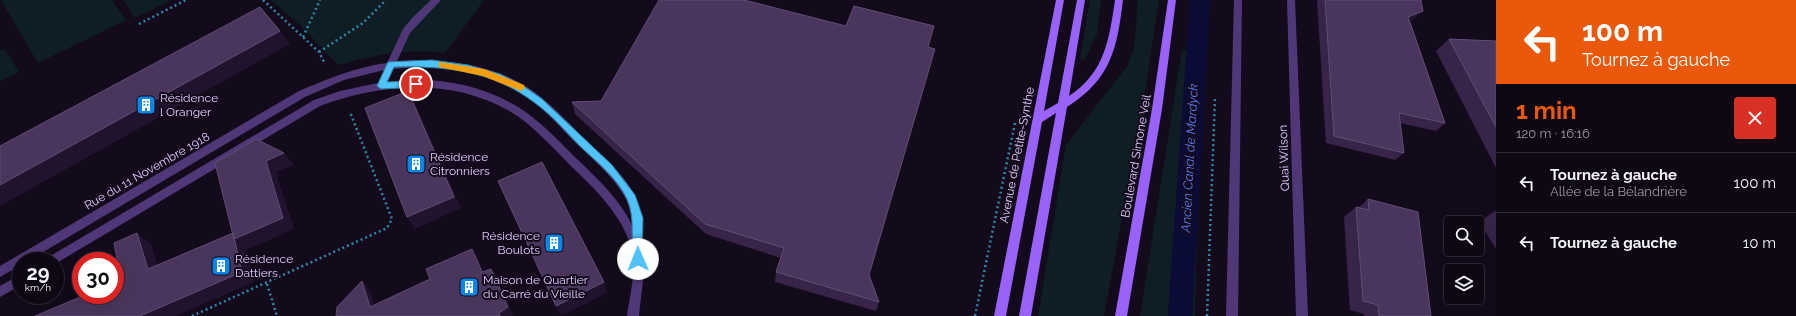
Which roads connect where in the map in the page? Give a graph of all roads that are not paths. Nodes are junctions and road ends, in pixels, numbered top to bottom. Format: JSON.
{"nodes":[{"id":1,"x":438,"y":0,"type":"edge"},
{"id":2,"x":1060,"y":0,"type":"edge"},
{"id":3,"x":1081,"y":0,"type":"edge"},
{"id":4,"x":1119,"y":0,"type":"edge"},
{"id":5,"x":1172,"y":0,"type":"edge"},
{"id":6,"x":1238,"y":0,"type":"edge"},
{"id":7,"x":1291,"y":0,"type":"edge"},
{"id":8,"x":391,"y":64,"type":"junction"},
{"id":9,"x":381,"y":86,"type":"junction"},
{"id":10,"x":1062,"y":105,"type":"junction"},
{"id":11,"x":1037,"y":120,"type":"junction"},
{"id":12,"x":637,"y":248,"type":"junction"},
{"id":13,"x":64,"y":253,"type":"edge"},
{"id":14,"x":0,"y":272,"type":"edge"},
{"id":15,"x":12,"y":285,"type":"edge"},
{"id":16,"x":0,"y":292,"type":"edge"},
{"id":17,"x":633,"y":316,"type":"edge"},
{"id":18,"x":1000,"y":316,"type":"edge"},
{"id":19,"x":1025,"y":316,"type":"edge"},
{"id":20,"x":1121,"y":316,"type":"edge"},
{"id":21,"x":1232,"y":316,"type":"edge"},
{"id":22,"x":1302,"y":316,"type":"edge"}],
"edges":[{"from":1,"to":8,"type":"street"},
{"from":2,"to":11,"type":"main road","name":"Avenue de Petite-Synthe"},
{"from":3,"to":10,"type":"main road"},
{"from":4,"to":10,"type":"main road"},
{"from":5,"to":20,"type":"main road","name":"Boulevard Simone Veil"},
{"from":6,"to":21,"type":"street"},
{"from":7,"to":22,"type":"street","name":"Quai Wilson"},
{"from":8,"to":9,"type":"street"},
{"from":8,"to":12,"type":"street","name":"Rue du 11 Novembre 1918"},
{"from":8,"to":14,"type":"street","name":"Rue du 11 Novembre 1918"},
{"from":9,"to":12,"type":"street","name":"Rue du 11 Novembre 1918"},
{"from":9,"to":13,"type":"street","name":"Rue du 11 Novembre 1918"},
{"from":10,"to":11,"type":"main road"},
{"from":10,"to":19,"type":"main road"},
{"from":11,"to":18,"type":"main road","name":"Avenue de Petite-Synthe"},
{"from":12,"to":17,"type":"street","name":"Rue du 11 Novembre 1918"},
{"from":15,"to":16,"type":"street"}]}
